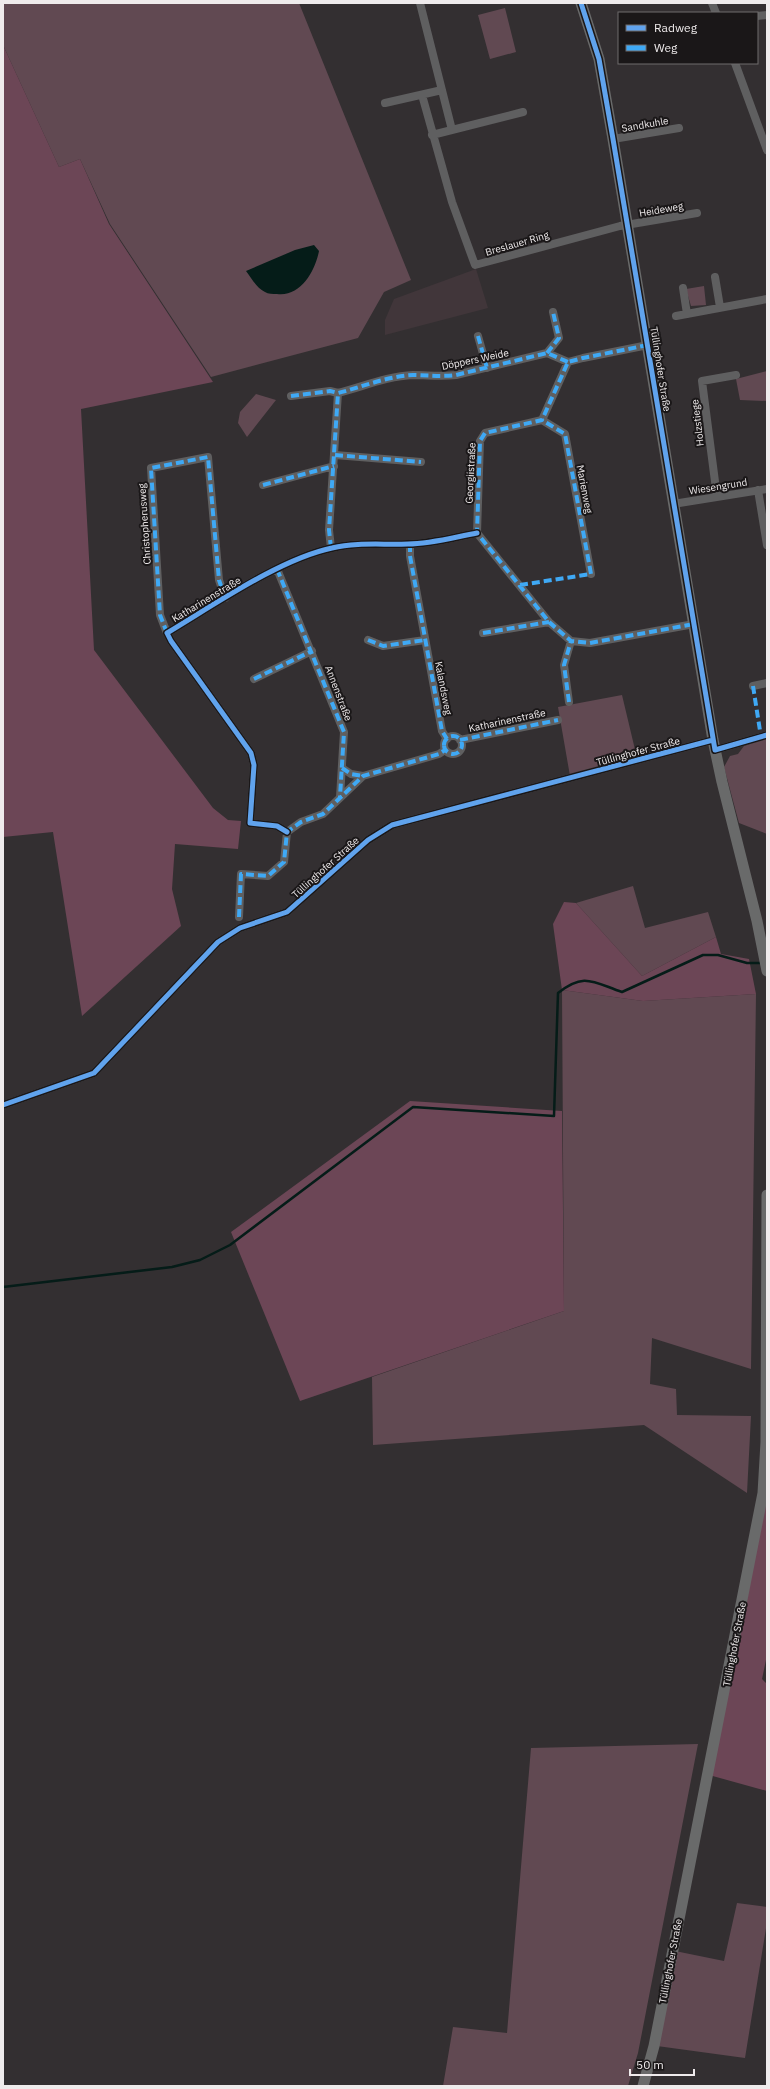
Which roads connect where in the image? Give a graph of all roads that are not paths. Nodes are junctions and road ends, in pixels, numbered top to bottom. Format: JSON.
{"nodes":[{"id":1,"x":420,"y":3,"type":"edge"},
{"id":2,"x":581,"y":3,"type":"edge"},
{"id":3,"x":735,"y":64,"type":"edge"},
{"id":4,"x":442,"y":90,"type":"junction"},
{"id":5,"x":422,"y":95,"type":"junction"},
{"id":6,"x":385,"y":103,"type":"dead end"},
{"id":7,"x":523,"y":112,"type":"dead end"},
{"id":8,"x":679,"y":128,"type":"dead end"},
{"id":9,"x":452,"y":130,"type":"junction"},
{"id":10,"x":432,"y":135,"type":"junction"},
{"id":11,"x":613,"y":139,"type":"junction"},
{"id":12,"x":767,"y":150,"type":"edge"},
{"id":13,"x":697,"y":213,"type":"dead end"},
{"id":14,"x":628,"y":225,"type":"junction"},
{"id":15,"x":715,"y":277,"type":"dead end"},
{"id":16,"x":683,"y":288,"type":"dead end"},
{"id":17,"x":767,"y":299,"type":"edge"},
{"id":18,"x":720,"y":307,"type":"junction"},
{"id":19,"x":553,"y":312,"type":"dead end"},
{"id":20,"x":687,"y":314,"type":"junction"},
{"id":21,"x":676,"y":316,"type":"dead end"},
{"id":22,"x":478,"y":336,"type":"dead end"},
{"id":23,"x":648,"y":345,"type":"junction"},
{"id":24,"x":547,"y":352,"type":"junction"},
{"id":25,"x":568,"y":362,"type":"junction"},
{"id":26,"x":487,"y":368,"type":"junction"},
{"id":27,"x":736,"y":375,"type":"dead end"},
{"id":28,"x":338,"y":393,"type":"junction"},
{"id":29,"x":291,"y":396,"type":"dead end"},
{"id":30,"x":542,"y":420,"type":"junction"},
{"id":31,"x":335,"y":455,"type":"junction"},
{"id":32,"x":421,"y":462,"type":"dead end"},
{"id":33,"x":334,"y":466,"type":"junction"},
{"id":34,"x":263,"y":485,"type":"dead end"},
{"id":35,"x":767,"y":489,"type":"edge"},
{"id":36,"x":758,"y":490,"type":"junction"},
{"id":37,"x":717,"y":497,"type":"junction"},
{"id":38,"x":673,"y":504,"type":"junction"},
{"id":39,"x":477,"y":533,"type":"junction"},
{"id":40,"x":410,"y":544,"type":"junction"},
{"id":41,"x":767,"y":545,"type":"edge"},
{"id":42,"x":331,"y":548,"type":"junction"},
{"id":43,"x":278,"y":569,"type":"junction"},
{"id":44,"x":591,"y":574,"type":"dead end"},
{"id":45,"x":225,"y":598,"type":"junction"},
{"id":46,"x":549,"y":622,"type":"junction"},
{"id":47,"x":694,"y":624,"type":"junction"},
{"id":48,"x":167,"y":633,"type":"junction"},
{"id":49,"x":483,"y":633,"type":"dead end"},
{"id":50,"x":368,"y":640,"type":"dead end"},
{"id":51,"x":425,"y":640,"type":"junction"},
{"id":52,"x":571,"y":641,"type":"junction"},
{"id":53,"x":312,"y":650,"type":"junction"},
{"id":54,"x":254,"y":679,"type":"dead end"},
{"id":55,"x":767,"y":683,"type":"edge"},
{"id":56,"x":753,"y":686,"type":"dead end"},
{"id":57,"x":569,"y":702,"type":"dead end"},
{"id":58,"x":558,"y":720,"type":"dead end"},
{"id":59,"x":767,"y":735,"type":"edge"},
{"id":60,"x":447,"y":739,"type":"junction"},
{"id":61,"x":460,"y":740,"type":"junction"},
{"id":62,"x":714,"y":745,"type":"junction"},
{"id":63,"x":445,"y":750,"type":"junction"},
{"id":64,"x":342,"y":768,"type":"junction"},
{"id":65,"x":363,"y":776,"type":"junction"},
{"id":66,"x":340,"y":797,"type":"junction"},
{"id":67,"x":287,"y":832,"type":"junction"},
{"id":68,"x":239,"y":917,"type":"dead end"},
{"id":69,"x":767,"y":971,"type":"edge"},
{"id":70,"x":3,"y":1105,"type":"edge"},
{"id":71,"x":767,"y":1195,"type":"edge"},
{"id":72,"x":766,"y":1480,"type":"edge"},
{"id":73,"x":643,"y":2086,"type":"edge"}],
"edges":[{"from":1,"to":4,"type":"street"},
{"from":2,"to":11,"type":"main road","name":"Tüllinghofer Straße"},
{"from":3,"to":12,"type":"street"},
{"from":4,"to":5,"type":"street"},
{"from":4,"to":9,"type":"street"},
{"from":5,"to":6,"type":"street"},
{"from":5,"to":10,"type":"street","name":"Breslauer Ring"},
{"from":7,"to":9,"type":"street"},
{"from":8,"to":11,"type":"street","name":"Sandkuhle"},
{"from":9,"to":10,"type":"street"},
{"from":10,"to":14,"type":"street","name":"Breslauer Ring"},
{"from":11,"to":14,"type":"main road","name":"Tüllinghofer Straße"},
{"from":13,"to":14,"type":"street","name":"Heideweg"},
{"from":14,"to":23,"type":"main road","name":"Tüllinghofer Straße"},
{"from":15,"to":18,"type":"street"},
{"from":16,"to":20,"type":"street"},
{"from":17,"to":18,"type":"street"},
{"from":18,"to":20,"type":"street"},
{"from":19,"to":24,"type":"street"},
{"from":20,"to":21,"type":"street"},
{"from":22,"to":26,"type":"street"},
{"from":23,"to":25,"type":"street"},
{"from":23,"to":38,"type":"main road","name":"Tüllinghofer Straße"},
{"from":24,"to":25,"type":"street"},
{"from":24,"to":26,"type":"street","name":"Döppers Weide"},
{"from":25,"to":30,"type":"street"},
{"from":26,"to":28,"type":"street","name":"Döppers Weide"},
{"from":27,"to":37,"type":"street","name":"Holzstiege"},
{"from":28,"to":29,"type":"street","name":"Döppers Weide"},
{"from":28,"to":31,"type":"street"},
{"from":30,"to":39,"type":"street","name":"Georgiistraße"},
{"from":30,"to":44,"type":"street","name":"Marienweg"},
{"from":31,"to":32,"type":"street"},
{"from":31,"to":33,"type":"street"},
{"from":33,"to":34,"type":"street"},
{"from":33,"to":42,"type":"street"},
{"from":35,"to":36,"type":"street","name":"Wiesengrund"},
{"from":36,"to":37,"type":"street","name":"Wiesengrund"},
{"from":36,"to":41,"type":"street"},
{"from":37,"to":38,"type":"street","name":"Wiesengrund"},
{"from":38,"to":47,"type":"main road","name":"Tüllinghofer Straße"},
{"from":39,"to":40,"type":"street","name":"Katharinenstraße"},
{"from":39,"to":46,"type":"street"},
{"from":40,"to":42,"type":"street","name":"Katharinenstraße"},
{"from":40,"to":51,"type":"street","name":"Kalandsweg"},
{"from":42,"to":43,"type":"street","name":"Katharinenstraße"},
{"from":43,"to":45,"type":"street","name":"Katharinenstraße"},
{"from":43,"to":53,"type":"street","name":"Annenstraße"},
{"from":45,"to":48,"type":"street","name":"Katharinenstraße"},
{"from":45,"to":48,"type":"street","name":"Christopherusweg"},
{"from":46,"to":49,"type":"street"},
{"from":46,"to":52,"type":"street"},
{"from":47,"to":52,"type":"street"},
{"from":47,"to":62,"type":"main road","name":"Tüllinghofer Straße"},
{"from":48,"to":67,"type":"street","name":"Katharinenstraße"},
{"from":50,"to":51,"type":"street"},
{"from":51,"to":60,"type":"street","name":"Kalandsweg"},
{"from":52,"to":57,"type":"street"},
{"from":53,"to":54,"type":"street"},
{"from":53,"to":64,"type":"street","name":"Annenstraße"},
{"from":55,"to":56,"type":"street"},
{"from":58,"to":61,"type":"street","name":"Katharinenstraße"},
{"from":59,"to":62,"type":"street"},
{"from":60,"to":61,"type":"street"},
{"from":60,"to":63,"type":"street"},
{"from":61,"to":63,"type":"street"},
{"from":62,"to":69,"type":"main road","name":"Tüllinghofer Straße"},
{"from":62,"to":70,"type":"street","name":"Tüllinghofer Straße"},
{"from":63,"to":65,"type":"street"},
{"from":64,"to":65,"type":"street"},
{"from":64,"to":66,"type":"street","name":"Annenstraße"},
{"from":65,"to":66,"type":"street"},
{"from":66,"to":67,"type":"street"},
{"from":67,"to":68,"type":"street"},
{"from":71,"to":72,"type":"main road","name":"Tüllinghofer Straße"},
{"from":72,"to":73,"type":"main road","name":"Tüllinghofer Straße"}]}
